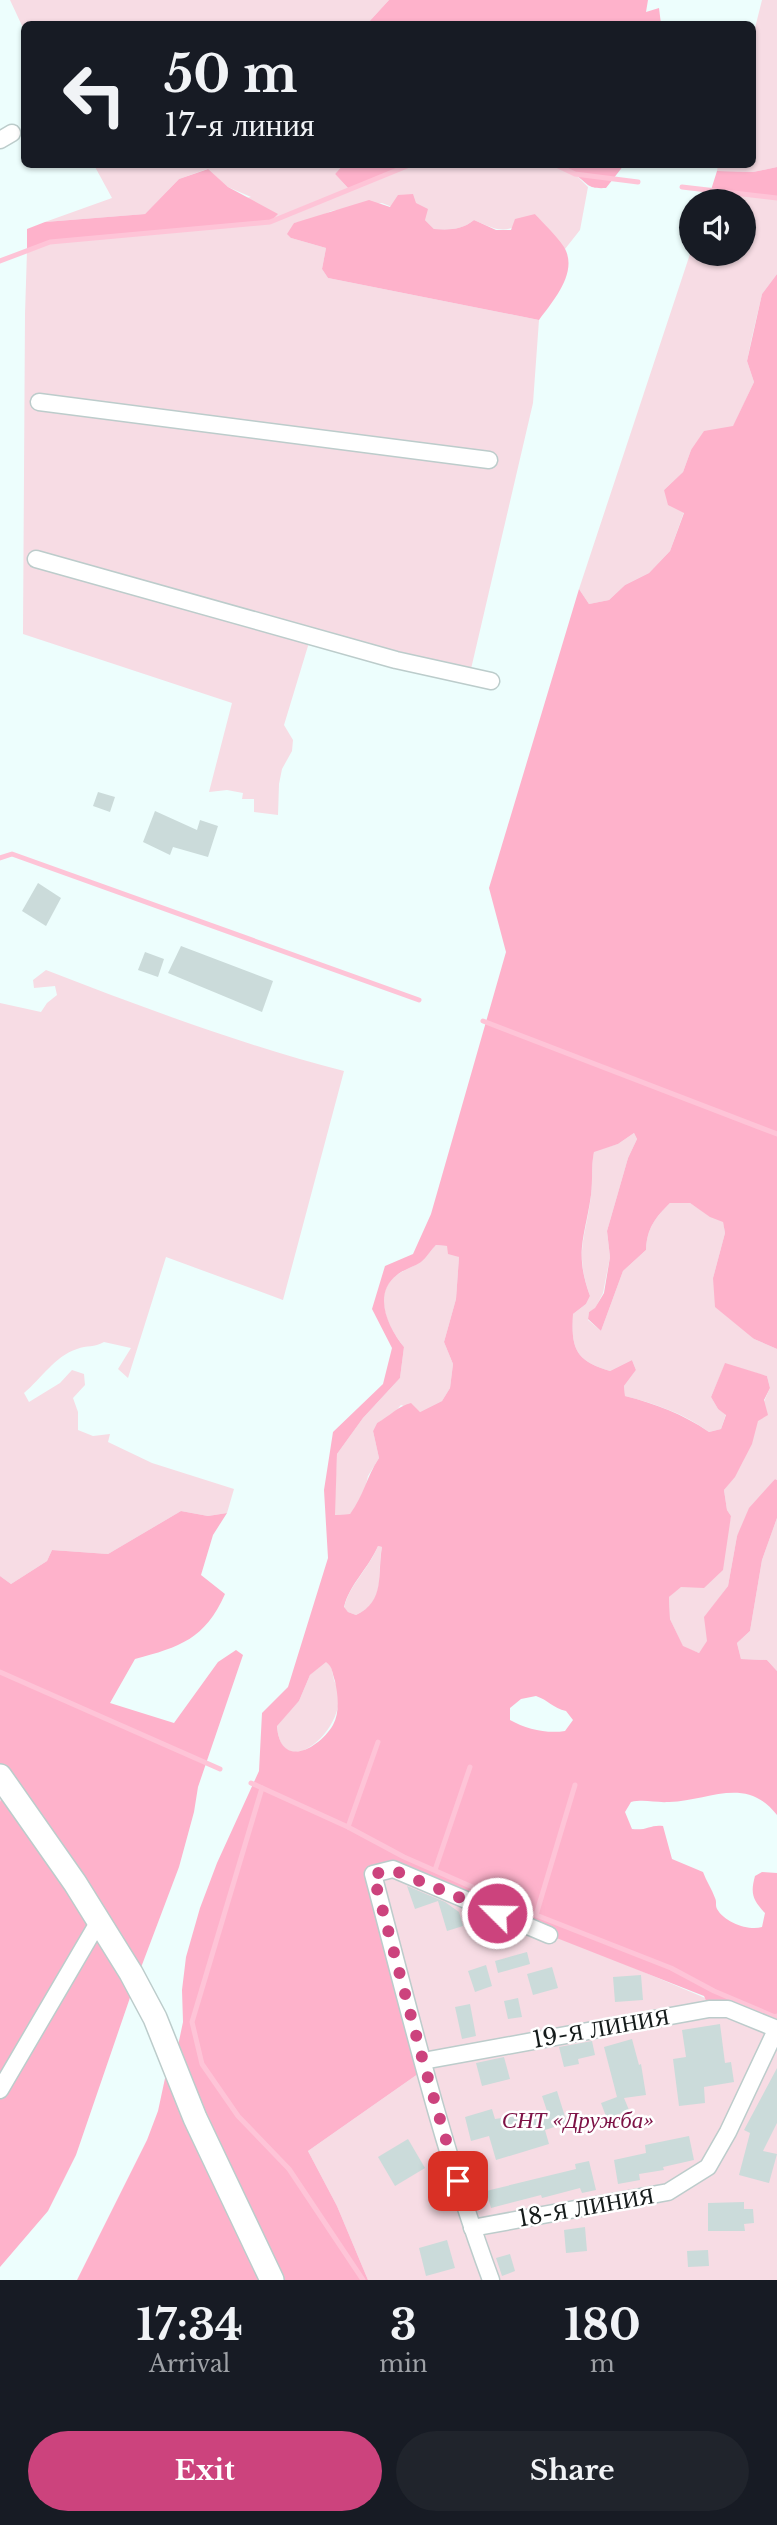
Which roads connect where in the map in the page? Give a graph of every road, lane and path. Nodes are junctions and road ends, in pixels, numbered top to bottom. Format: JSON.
{"nodes":[{"id":1,"x":39,"y":402,"type":"dead end"},
{"id":2,"x":489,"y":460,"type":"dead end"},
{"id":3,"x":36,"y":559,"type":"dead end"},
{"id":4,"x":491,"y":681,"type":"dead end"},
{"id":5,"x":0,"y":1776,"type":"edge"},
{"id":6,"x":99,"y":1921,"type":"junction"},
{"id":7,"x":549,"y":1935,"type":"dead end"},
{"id":8,"x":777,"y":2030,"type":"edge"},
{"id":9,"x":423,"y":2061,"type":"junction"},
{"id":10,"x":0,"y":2090,"type":"edge"},
{"id":11,"x":472,"y":2228,"type":"junction"},
{"id":12,"x":272,"y":2280,"type":"edge"},
{"id":13,"x":491,"y":2280,"type":"edge"}],
"edges":[{"from":1,"to":2,"type":"street"},
{"from":3,"to":4,"type":"street"},
{"from":5,"to":6,"type":"street"},
{"from":6,"to":10,"type":"street"},
{"from":6,"to":12,"type":"street"},
{"from":7,"to":9,"type":"street"},
{"from":8,"to":9,"type":"street","name":"19-Я ЛИНИЯ"},
{"from":8,"to":11,"type":"street","name":"18-Я ЛИНИЯ"},
{"from":9,"to":11,"type":"street"},
{"from":11,"to":13,"type":"street"}]}
